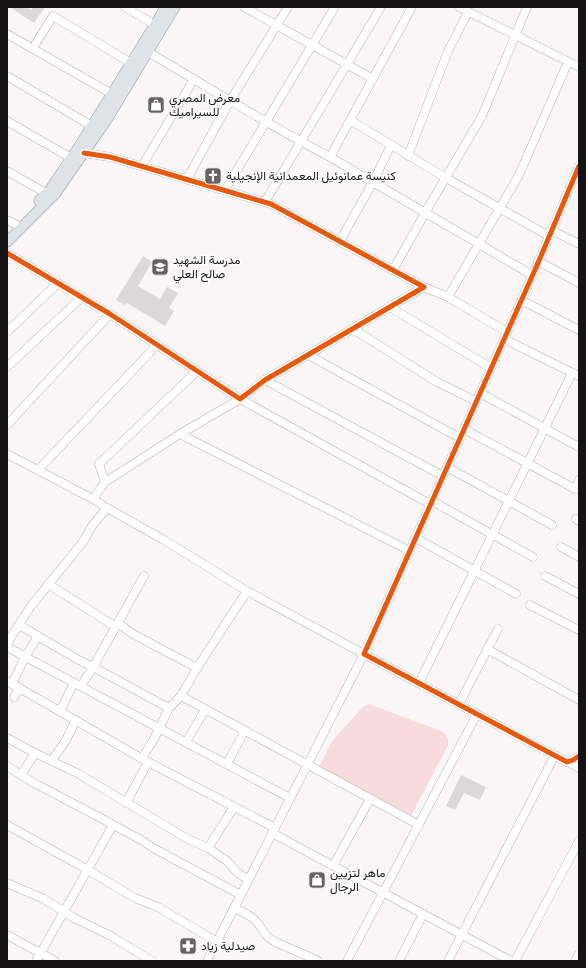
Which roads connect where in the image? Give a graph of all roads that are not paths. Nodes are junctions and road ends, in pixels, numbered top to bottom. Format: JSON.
{"nodes":[{"id":1,"x":125,"y":7,"type":"edge"},
{"id":2,"x":166,"y":7,"type":"edge"},
{"id":3,"x":175,"y":7,"type":"edge"},
{"id":4,"x":244,"y":7,"type":"edge"},
{"id":5,"x":288,"y":7,"type":"edge"},
{"id":6,"x":335,"y":7,"type":"edge"},
{"id":7,"x":381,"y":7,"type":"edge"},
{"id":8,"x":412,"y":7,"type":"edge"},
{"id":9,"x":459,"y":7,"type":"edge"},
{"id":10,"x":527,"y":7,"type":"edge"},
{"id":11,"x":468,"y":12,"type":"junction"},
{"id":12,"x":155,"y":25,"type":"junction"},
{"id":13,"x":277,"y":26,"type":"junction"},
{"id":14,"x":7,"y":34,"type":"edge"},
{"id":15,"x":515,"y":35,"type":"junction"},
{"id":16,"x":312,"y":45,"type":"junction"},
{"id":17,"x":33,"y":48,"type":"junction"},
{"id":18,"x":148,"y":52,"type":"junction"},
{"id":19,"x":568,"y":62,"type":"junction"},
{"id":20,"x":131,"y":63,"type":"junction"},
{"id":21,"x":347,"y":65,"type":"junction"},
{"id":22,"x":579,"y":67,"type":"edge"},
{"id":23,"x":7,"y":76,"type":"edge"},
{"id":24,"x":194,"y":79,"type":"junction"},
{"id":25,"x":372,"y":79,"type":"junction"},
{"id":26,"x":112,"y":94,"type":"junction"},
{"id":27,"x":230,"y":101,"type":"junction"},
{"id":28,"x":350,"y":120,"type":"junction"},
{"id":29,"x":7,"y":121,"type":"edge"},
{"id":30,"x":266,"y":122,"type":"junction"},
{"id":31,"x":92,"y":126,"type":"junction"},
{"id":32,"x":301,"y":142,"type":"junction"},
{"id":33,"x":391,"y":145,"type":"junction"},
{"id":34,"x":84,"y":153,"type":"junction"},
{"id":35,"x":408,"y":156,"type":"junction"},
{"id":36,"x":330,"y":157,"type":"junction"},
{"id":37,"x":71,"y":158,"type":"junction"},
{"id":38,"x":142,"y":166,"type":"junction"},
{"id":39,"x":579,"y":166,"type":"edge"},
{"id":40,"x":7,"y":171,"type":"edge"},
{"id":41,"x":446,"y":178,"type":"junction"},
{"id":42,"x":187,"y":179,"type":"junction"},
{"id":43,"x":576,"y":180,"type":"edge"},
{"id":44,"x":373,"y":182,"type":"junction"},
{"id":45,"x":225,"y":190,"type":"junction"},
{"id":46,"x":46,"y":194,"type":"junction"},
{"id":47,"x":265,"y":202,"type":"junction"},
{"id":48,"x":500,"y":208,"type":"junction"},
{"id":49,"x":425,"y":213,"type":"junction"},
{"id":50,"x":7,"y":220,"type":"edge"},
{"id":51,"x":17,"y":225,"type":"junction"},
{"id":52,"x":550,"y":233,"type":"junction"},
{"id":53,"x":7,"y":236,"type":"edge"},
{"id":54,"x":340,"y":241,"type":"junction"},
{"id":55,"x":7,"y":242,"type":"edge"},
{"id":56,"x":479,"y":244,"type":"junction"},
{"id":57,"x":579,"y":244,"type":"edge"},
{"id":58,"x":7,"y":253,"type":"edge"},
{"id":59,"x":538,"y":261,"type":"junction"},
{"id":60,"x":393,"y":270,"type":"junction"},
{"id":61,"x":532,"y":275,"type":"junction"},
{"id":62,"x":58,"y":283,"type":"junction"},
{"id":63,"x":579,"y":283,"type":"edge"},
{"id":64,"x":424,"y":287,"type":"junction"},
{"id":65,"x":82,"y":297,"type":"junction"},
{"id":66,"x":448,"y":297,"type":"junction"},
{"id":67,"x":521,"y":300,"type":"junction"},
{"id":68,"x":390,"y":307,"type":"junction"},
{"id":69,"x":110,"y":314,"type":"junction"},
{"id":70,"x":353,"y":329,"type":"junction"},
{"id":71,"x":579,"y":330,"type":"edge"},
{"id":72,"x":7,"y":332,"type":"edge"},
{"id":73,"x":505,"y":335,"type":"junction"},
{"id":74,"x":158,"y":345,"type":"junction"},
{"id":75,"x":308,"y":355,"type":"junction"},
{"id":76,"x":7,"y":366,"type":"edge"},
{"id":77,"x":491,"y":368,"type":"junction"},
{"id":78,"x":197,"y":371,"type":"junction"},
{"id":79,"x":576,"y":374,"type":"edge"},
{"id":80,"x":265,"y":380,"type":"junction"},
{"id":81,"x":478,"y":397,"type":"junction"},
{"id":82,"x":240,"y":399,"type":"junction"},
{"id":83,"x":7,"y":425,"type":"edge"},
{"id":84,"x":545,"y":428,"type":"junction"},
{"id":85,"x":464,"y":429,"type":"junction"},
{"id":86,"x":180,"y":434,"type":"junction"},
{"id":87,"x":460,"y":438,"type":"junction"},
{"id":88,"x":579,"y":447,"type":"edge"},
{"id":89,"x":7,"y":454,"type":"edge"},
{"id":90,"x":528,"y":463,"type":"junction"},
{"id":91,"x":447,"y":467,"type":"junction"},
{"id":92,"x":38,"y":470,"type":"junction"},
{"id":93,"x":443,"y":476,"type":"junction"},
{"id":94,"x":105,"y":482,"type":"junction"},
{"id":95,"x":578,"y":483,"type":"edge"},
{"id":96,"x":93,"y":499,"type":"junction"},
{"id":97,"x":509,"y":501,"type":"junction"},
{"id":98,"x":431,"y":503,"type":"junction"},
{"id":99,"x":107,"y":508,"type":"junction"},
{"id":100,"x":552,"y":525,"type":"dead end"},
{"id":101,"x":492,"y":534,"type":"junction"},
{"id":102,"x":416,"y":538,"type":"junction"},
{"id":103,"x":561,"y":547,"type":"dead end"},
{"id":104,"x":410,"y":551,"type":"junction"},
{"id":105,"x":533,"y":557,"type":"dead end"},
{"id":106,"x":579,"y":557,"type":"edge"},
{"id":107,"x":475,"y":571,"type":"junction"},
{"id":108,"x":144,"y":576,"type":"dead end"},
{"id":109,"x":545,"y":576,"type":"dead end"},
{"id":110,"x":48,"y":584,"type":"junction"},
{"id":111,"x":248,"y":591,"type":"junction"},
{"id":112,"x":516,"y":594,"type":"dead end"},
{"id":113,"x":579,"y":594,"type":"edge"},
{"id":114,"x":530,"y":605,"type":"dead end"},
{"id":115,"x":19,"y":625,"type":"junction"},
{"id":116,"x":117,"y":625,"type":"junction"},
{"id":117,"x":498,"y":629,"type":"dead end"},
{"id":118,"x":579,"y":630,"type":"edge"},
{"id":119,"x":38,"y":636,"type":"junction"},
{"id":120,"x":7,"y":646,"type":"edge"},
{"id":121,"x":487,"y":649,"type":"junction"},
{"id":122,"x":364,"y":654,"type":"junction"},
{"id":123,"x":25,"y":657,"type":"junction"},
{"id":124,"x":93,"y":667,"type":"junction"},
{"id":125,"x":197,"y":668,"type":"junction"},
{"id":126,"x":419,"y":683,"type":"junction"},
{"id":127,"x":13,"y":684,"type":"edge"},
{"id":128,"x":78,"y":684,"type":"junction"},
{"id":129,"x":181,"y":696,"type":"junction"},
{"id":130,"x":14,"y":697,"type":"dead end"},
{"id":131,"x":579,"y":700,"type":"edge"},
{"id":132,"x":459,"y":704,"type":"junction"},
{"id":133,"x":169,"y":708,"type":"junction"},
{"id":134,"x":206,"y":710,"type":"junction"},
{"id":135,"x":60,"y":711,"type":"junction"},
{"id":136,"x":477,"y":714,"type":"junction"},
{"id":137,"x":76,"y":720,"type":"junction"},
{"id":138,"x":160,"y":728,"type":"junction"},
{"id":139,"x":244,"y":732,"type":"junction"},
{"id":140,"x":7,"y":738,"type":"edge"},
{"id":141,"x":186,"y":742,"type":"junction"},
{"id":142,"x":35,"y":753,"type":"junction"},
{"id":143,"x":555,"y":755,"type":"junction"},
{"id":144,"x":579,"y":756,"type":"edge"},
{"id":145,"x":52,"y":760,"type":"junction"},
{"id":146,"x":145,"y":760,"type":"junction"},
{"id":147,"x":567,"y":762,"type":"junction"},
{"id":148,"x":227,"y":764,"type":"junction"},
{"id":149,"x":7,"y":766,"type":"edge"},
{"id":150,"x":307,"y":766,"type":"junction"},
{"id":151,"x":579,"y":768,"type":"edge"},
{"id":152,"x":21,"y":775,"type":"junction"},
{"id":153,"x":290,"y":798,"type":"junction"},
{"id":154,"x":370,"y":799,"type":"junction"},
{"id":155,"x":126,"y":803,"type":"junction"},
{"id":156,"x":234,"y":807,"type":"junction"},
{"id":157,"x":7,"y":825,"type":"edge"},
{"id":158,"x":419,"y":825,"type":"junction"},
{"id":159,"x":113,"y":826,"type":"junction"},
{"id":160,"x":274,"y":831,"type":"junction"},
{"id":161,"x":579,"y":841,"type":"edge"},
{"id":162,"x":208,"y":848,"type":"junction"},
{"id":163,"x":576,"y":853,"type":"edge"},
{"id":164,"x":333,"y":866,"type":"junction"},
{"id":165,"x":88,"y":870,"type":"junction"},
{"id":166,"x":248,"y":880,"type":"junction"},
{"id":167,"x":7,"y":883,"type":"edge"},
{"id":168,"x":383,"y":893,"type":"junction"},
{"id":169,"x":241,"y":895,"type":"junction"},
{"id":170,"x":234,"y":908,"type":"junction"},
{"id":171,"x":64,"y":911,"type":"junction"},
{"id":172,"x":423,"y":914,"type":"junction"},
{"id":173,"x":461,"y":934,"type":"junction"},
{"id":174,"x":7,"y":936,"type":"edge"},
{"id":175,"x":217,"y":942,"type":"junction"},
{"id":176,"x":41,"y":953,"type":"junction"},
{"id":177,"x":579,"y":954,"type":"edge"},
{"id":178,"x":36,"y":961,"type":"edge"},
{"id":179,"x":55,"y":961,"type":"edge"},
{"id":180,"x":152,"y":961,"type":"edge"},
{"id":181,"x":207,"y":961,"type":"edge"},
{"id":182,"x":318,"y":961,"type":"edge"},
{"id":183,"x":347,"y":961,"type":"edge"},
{"id":184,"x":399,"y":961,"type":"edge"},
{"id":185,"x":448,"y":961,"type":"edge"},
{"id":186,"x":511,"y":961,"type":"edge"},
{"id":187,"x":515,"y":961,"type":"edge"},
{"id":188,"x":575,"y":961,"type":"edge"}],
"edges":[{"from":1,"to":12,"type":"street"},
{"from":2,"to":12,"type":"main road"},
{"from":3,"to":18,"type":"main road"},
{"from":4,"to":13,"type":"street"},
{"from":5,"to":13,"type":"street"},
{"from":6,"to":16,"type":"street"},
{"from":7,"to":21,"type":"street"},
{"from":8,"to":25,"type":"street"},
{"from":9,"to":11,"type":"street"},
{"from":10,"to":15,"type":"street"},
{"from":11,"to":15,"type":"street"},
{"from":11,"to":35,"type":"street"},
{"from":12,"to":20,"type":"main road"},
{"from":13,"to":16,"type":"street"},
{"from":13,"to":27,"type":"street"},
{"from":14,"to":17,"type":"street"},
{"from":15,"to":19,"type":"street"},
{"from":15,"to":41,"type":"street"},
{"from":16,"to":21,"type":"street"},
{"from":16,"to":30,"type":"street"},
{"from":17,"to":20,"type":"street"},
{"from":17,"to":26,"type":"street"},
{"from":18,"to":24,"type":"street"},
{"from":18,"to":34,"type":"main road"},
{"from":19,"to":22,"type":"street"},
{"from":19,"to":48,"type":"street"},
{"from":20,"to":26,"type":"main road"},
{"from":21,"to":25,"type":"street"},
{"from":21,"to":32,"type":"street"},
{"from":23,"to":31,"type":"street"},
{"from":24,"to":27,"type":"street"},
{"from":24,"to":38,"type":"street"},
{"from":25,"to":28,"type":"street"},
{"from":26,"to":31,"type":"main road"},
{"from":27,"to":30,"type":"street"},
{"from":27,"to":42,"type":"street"},
{"from":28,"to":33,"type":"street"},
{"from":28,"to":36,"type":"street"},
{"from":29,"to":37,"type":"street"},
{"from":30,"to":32,"type":"street"},
{"from":30,"to":45,"type":"street"},
{"from":31,"to":37,"type":"main road"},
{"from":32,"to":36,"type":"street"},
{"from":32,"to":47,"type":"street"},
{"from":33,"to":35,"type":"street"},
{"from":33,"to":44,"type":"street"},
{"from":34,"to":38,"type":"street"},
{"from":34,"to":55,"type":"main road"},
{"from":35,"to":41,"type":"street"},
{"from":36,"to":44,"type":"street"},
{"from":37,"to":46,"type":"main road"},
{"from":38,"to":42,"type":"street"},
{"from":39,"to":43,"type":"street"},
{"from":40,"to":46,"type":"street"},
{"from":41,"to":48,"type":"street"},
{"from":41,"to":49,"type":"street"},
{"from":42,"to":45,"type":"street"},
{"from":43,"to":52,"type":"street"},
{"from":44,"to":49,"type":"street"},
{"from":44,"to":54,"type":"street"},
{"from":45,"to":47,"type":"street"},
{"from":46,"to":51,"type":"main road"},
{"from":47,"to":54,"type":"street"},
{"from":48,"to":52,"type":"street"},
{"from":48,"to":56,"type":"street"},
{"from":49,"to":56,"type":"street"},
{"from":49,"to":60,"type":"street"},
{"from":50,"to":51,"type":"street"},
{"from":51,"to":53,"type":"main road"},
{"from":52,"to":57,"type":"street"},
{"from":52,"to":59,"type":"street"},
{"from":54,"to":60,"type":"street"},
{"from":56,"to":61,"type":"street"},
{"from":56,"to":66,"type":"street"},
{"from":58,"to":62,"type":"street"},
{"from":59,"to":61,"type":"street"},
{"from":59,"to":63,"type":"street"},
{"from":60,"to":64,"type":"street"},
{"from":61,"to":67,"type":"street"},
{"from":62,"to":65,"type":"street"},
{"from":62,"to":72,"type":"street"},
{"from":64,"to":66,"type":"street"},
{"from":64,"to":68,"type":"street"},
{"from":65,"to":69,"type":"street"},
{"from":65,"to":76,"type":"street"},
{"from":66,"to":73,"type":"street"},
{"from":67,"to":71,"type":"street"},
{"from":67,"to":73,"type":"street"},
{"from":68,"to":70,"type":"street"},
{"from":68,"to":77,"type":"street"},
{"from":69,"to":74,"type":"street"},
{"from":69,"to":83,"type":"street"},
{"from":70,"to":75,"type":"street"},
{"from":70,"to":81,"type":"street"},
{"from":73,"to":77,"type":"street"},
{"from":73,"to":79,"type":"street"},
{"from":74,"to":78,"type":"street"},
{"from":74,"to":92,"type":"street"},
{"from":75,"to":80,"type":"street"},
{"from":75,"to":87,"type":"street"},
{"from":77,"to":81,"type":"street"},
{"from":78,"to":82,"type":"street"},
{"from":78,"to":94,"type":"street"},
{"from":79,"to":84,"type":"street"},
{"from":80,"to":82,"type":"street"},
{"from":80,"to":93,"type":"street"},
{"from":81,"to":84,"type":"street"},
{"from":81,"to":85,"type":"street"},
{"from":82,"to":86,"type":"street"},
{"from":82,"to":98,"type":"street"},
{"from":84,"to":88,"type":"street"},
{"from":84,"to":90,"type":"street"},
{"from":85,"to":87,"type":"street"},
{"from":85,"to":90,"type":"street"},
{"from":86,"to":94,"type":"street"},
{"from":86,"to":104,"type":"street"},
{"from":87,"to":91,"type":"street"},
{"from":89,"to":92,"type":"street"},
{"from":90,"to":95,"type":"street"},
{"from":90,"to":97,"type":"street"},
{"from":91,"to":93,"type":"street"},
{"from":91,"to":97,"type":"street"},
{"from":92,"to":96,"type":"street"},
{"from":93,"to":98,"type":"street"},
{"from":94,"to":96,"type":"street"},
{"from":96,"to":99,"type":"street"},
{"from":97,"to":100,"type":"street"},
{"from":97,"to":101,"type":"street"},
{"from":98,"to":101,"type":"street"},
{"from":98,"to":102,"type":"street"},
{"from":99,"to":110,"type":"street"},
{"from":99,"to":111,"type":"street"},
{"from":101,"to":105,"type":"street"},
{"from":101,"to":107,"type":"street"},
{"from":102,"to":104,"type":"street"},
{"from":102,"to":107,"type":"street"},
{"from":103,"to":106,"type":"street"},
{"from":104,"to":122,"type":"street"},
{"from":107,"to":112,"type":"street"},
{"from":107,"to":126,"type":"street"},
{"from":108,"to":116,"type":"street"},
{"from":109,"to":113,"type":"street"},
{"from":110,"to":115,"type":"street"},
{"from":110,"to":116,"type":"street"},
{"from":111,"to":122,"type":"street"},
{"from":111,"to":125,"type":"street"},
{"from":114,"to":118,"type":"street"},
{"from":115,"to":119,"type":"street"},
{"from":115,"to":120,"type":"street"},
{"from":116,"to":124,"type":"street"},
{"from":116,"to":125,"type":"street"},
{"from":117,"to":121,"type":"street"},
{"from":119,"to":123,"type":"street"},
{"from":119,"to":124,"type":"street"},
{"from":120,"to":123,"type":"street"},
{"from":121,"to":131,"type":"street"},
{"from":121,"to":132,"type":"street"},
{"from":122,"to":126,"type":"street"},
{"from":122,"to":150,"type":"street"},
{"from":123,"to":127,"type":"street"},
{"from":123,"to":128,"type":"street"},
{"from":124,"to":128,"type":"street"},
{"from":124,"to":133,"type":"street"},
{"from":125,"to":129,"type":"street"},
{"from":126,"to":132,"type":"street"},
{"from":127,"to":130,"type":"street"},
{"from":127,"to":135,"type":"street"},
{"from":128,"to":135,"type":"street"},
{"from":128,"to":138,"type":"street"},
{"from":129,"to":133,"type":"street"},
{"from":129,"to":134,"type":"street"},
{"from":132,"to":136,"type":"street"},
{"from":133,"to":138,"type":"street"},
{"from":134,"to":139,"type":"street"},
{"from":134,"to":141,"type":"street"},
{"from":135,"to":137,"type":"street"},
{"from":136,"to":143,"type":"street"},
{"from":136,"to":158,"type":"street"},
{"from":137,"to":145,"type":"street"},
{"from":137,"to":146,"type":"street"},
{"from":138,"to":141,"type":"street"},
{"from":138,"to":146,"type":"street"},
{"from":139,"to":148,"type":"street"},
{"from":139,"to":150,"type":"street"},
{"from":140,"to":142,"type":"street"},
{"from":141,"to":148,"type":"street"},
{"from":142,"to":145,"type":"street"},
{"from":142,"to":152,"type":"street"},
{"from":143,"to":147,"type":"street"},
{"from":143,"to":173,"type":"street"},
{"from":144,"to":147,"type":"street"},
{"from":145,"to":155,"type":"street"},
{"from":146,"to":155,"type":"street"},
{"from":146,"to":156,"type":"street"},
{"from":147,"to":151,"type":"street"},
{"from":148,"to":153,"type":"street"},
{"from":149,"to":152,"type":"street"},
{"from":150,"to":153,"type":"street"},
{"from":150,"to":154,"type":"street"},
{"from":152,"to":159,"type":"street"},
{"from":153,"to":160,"type":"street"},
{"from":154,"to":158,"type":"street"},
{"from":154,"to":164,"type":"street"},
{"from":155,"to":162,"type":"street"},
{"from":156,"to":160,"type":"street"},
{"from":156,"to":162,"type":"street"},
{"from":157,"to":165,"type":"street"},
{"from":158,"to":168,"type":"street"},
{"from":159,"to":165,"type":"street"},
{"from":159,"to":169,"type":"street"},
{"from":160,"to":164,"type":"street"},
{"from":160,"to":166,"type":"street"},
{"from":161,"to":163,"type":"street"},
{"from":162,"to":166,"type":"street"},
{"from":163,"to":187,"type":"street"},
{"from":164,"to":168,"type":"street"},
{"from":165,"to":171,"type":"street"},
{"from":165,"to":175,"type":"street"},
{"from":166,"to":169,"type":"street"},
{"from":167,"to":171,"type":"street"},
{"from":168,"to":172,"type":"street"},
{"from":168,"to":183,"type":"street"},
{"from":169,"to":170,"type":"street"},
{"from":170,"to":175,"type":"street"},
{"from":170,"to":182,"type":"street"},
{"from":171,"to":176,"type":"street"},
{"from":171,"to":180,"type":"street"},
{"from":172,"to":173,"type":"street"},
{"from":172,"to":184,"type":"street"},
{"from":173,"to":185,"type":"street"},
{"from":173,"to":186,"type":"street"},
{"from":174,"to":176,"type":"street"},
{"from":175,"to":181,"type":"street"},
{"from":176,"to":178,"type":"street"},
{"from":176,"to":179,"type":"street"},
{"from":177,"to":188,"type":"street"}]}
